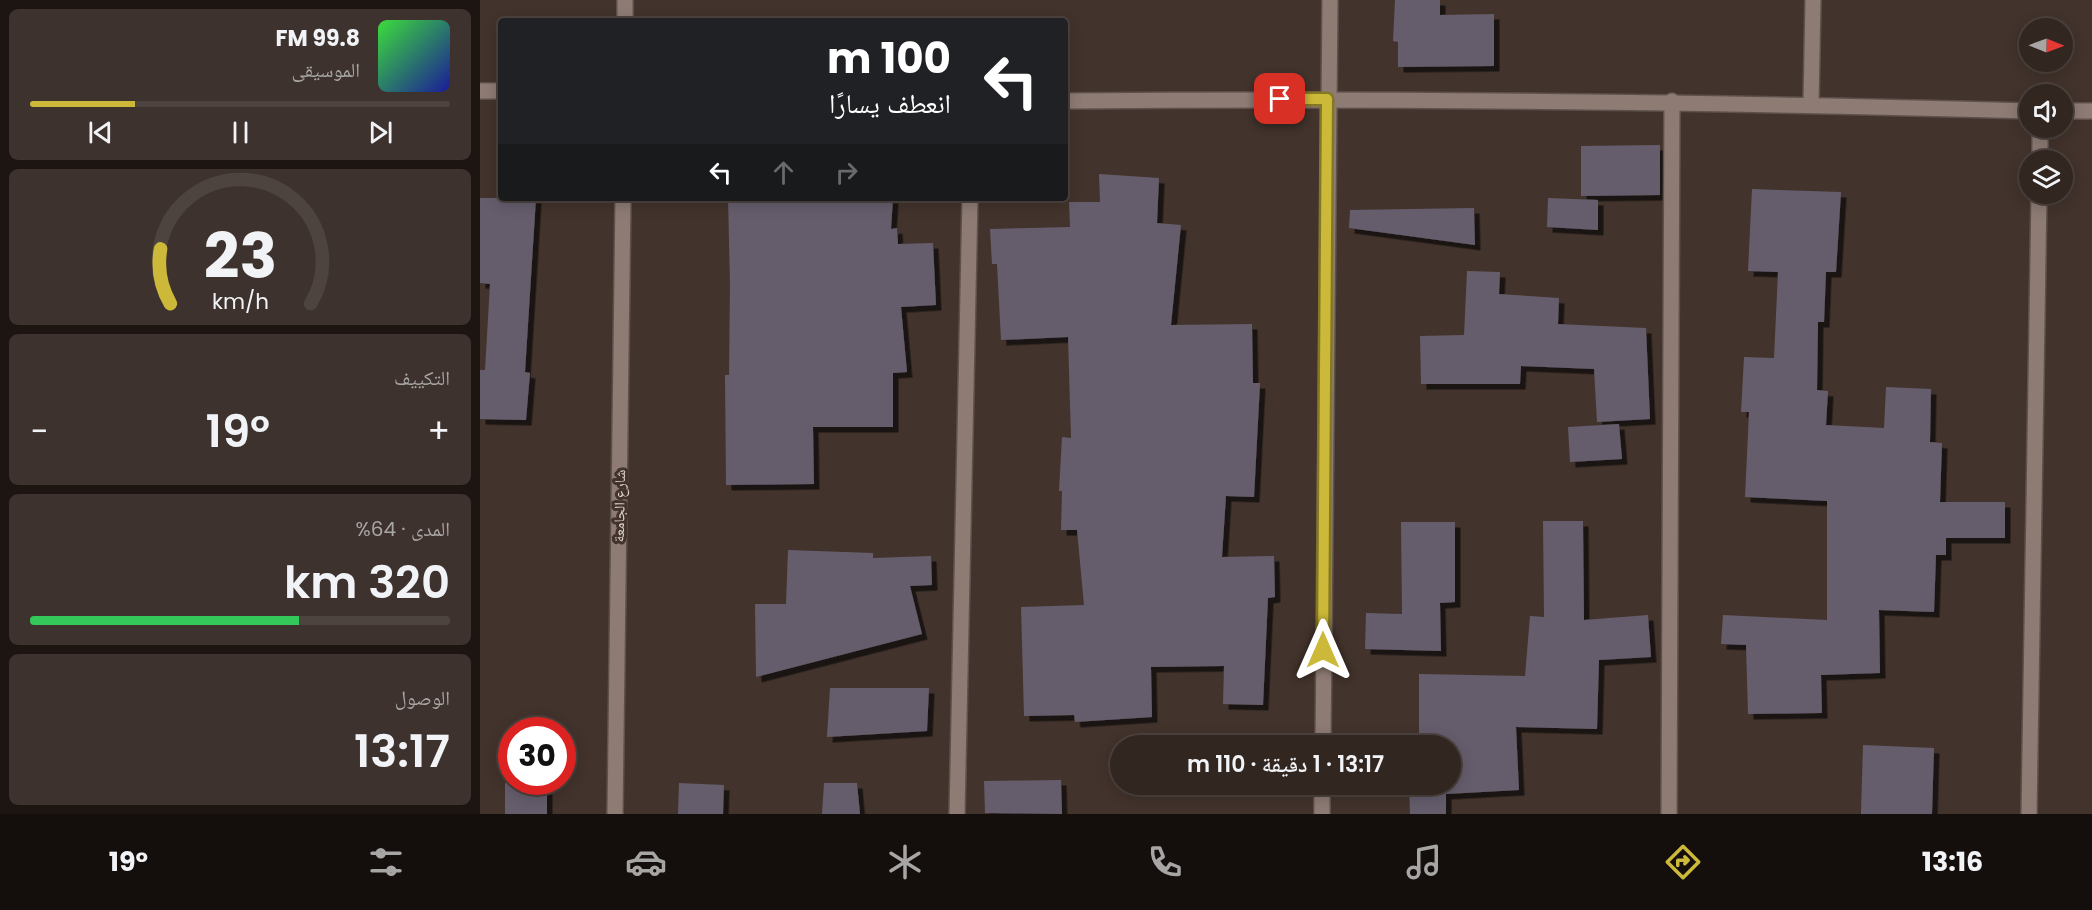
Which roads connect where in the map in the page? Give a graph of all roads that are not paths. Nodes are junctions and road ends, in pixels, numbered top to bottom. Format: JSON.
{"nodes":[{"id":1,"x":625,"y":0,"type":"edge"},
{"id":2,"x":1330,"y":0,"type":"edge"},
{"id":3,"x":1813,"y":0,"type":"edge"},
{"id":4,"x":625,"y":18,"type":"edge"},
{"id":5,"x":480,"y":91,"type":"edge"},
{"id":6,"x":498,"y":92,"type":"edge"},
{"id":7,"x":1327,"y":99,"type":"junction"},
{"id":8,"x":1068,"y":101,"type":"edge"},
{"id":9,"x":1672,"y":101,"type":"junction"},
{"id":10,"x":1811,"y":105,"type":"junction"},
{"id":11,"x":2019,"y":111,"type":"edge"},
{"id":12,"x":2073,"y":111,"type":"edge"},
{"id":13,"x":2092,"y":111,"type":"edge"},
{"id":14,"x":623,"y":201,"type":"edge"},
{"id":15,"x":970,"y":201,"type":"edge"},
{"id":16,"x":2039,"y":204,"type":"edge"},
{"id":17,"x":1323,"y":735,"type":"edge"},
{"id":18,"x":1322,"y":795,"type":"edge"},
{"id":19,"x":615,"y":814,"type":"edge"},
{"id":20,"x":957,"y":814,"type":"edge"},
{"id":21,"x":1322,"y":814,"type":"edge"},
{"id":22,"x":1669,"y":814,"type":"edge"},
{"id":23,"x":2030,"y":814,"type":"edge"}],
"edges":[{"from":1,"to":4,"type":"street"},
{"from":2,"to":7,"type":"street"},
{"from":3,"to":10,"type":"street"},
{"from":5,"to":6,"type":"street"},
{"from":7,"to":8,"type":"street"},
{"from":7,"to":9,"type":"street"},
{"from":7,"to":17,"type":"street"},
{"from":9,"to":10,"type":"street"},
{"from":9,"to":22,"type":"street"},
{"from":10,"to":11,"type":"street"},
{"from":12,"to":13,"type":"street"},
{"from":14,"to":19,"type":"street","name":"شارع الجامعة"},
{"from":15,"to":20,"type":"street"},
{"from":16,"to":23,"type":"street"},
{"from":18,"to":21,"type":"street"}]}
